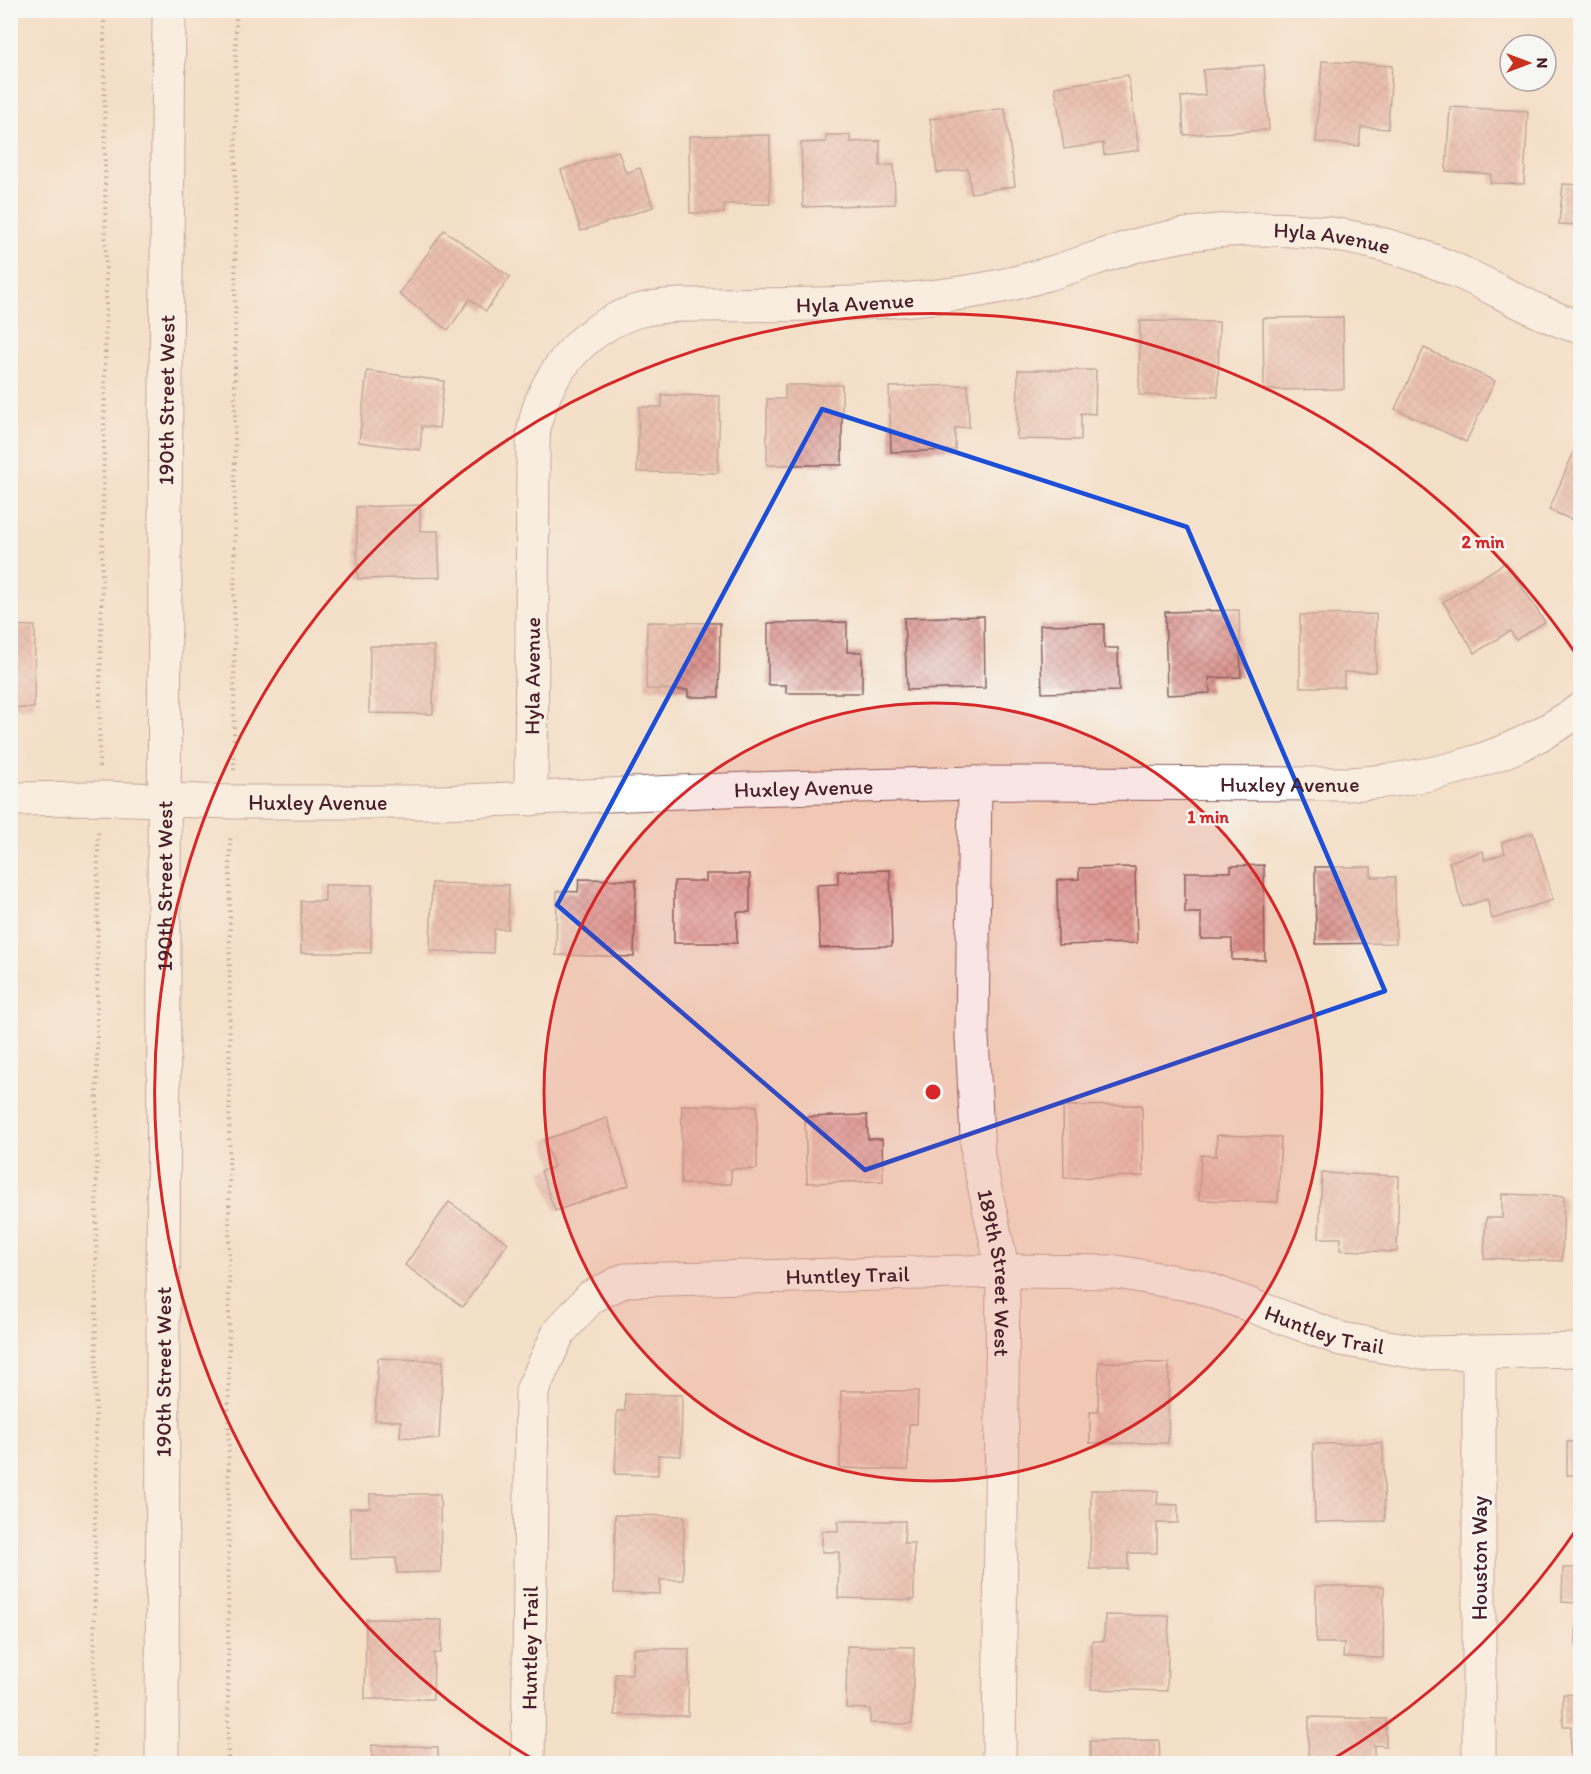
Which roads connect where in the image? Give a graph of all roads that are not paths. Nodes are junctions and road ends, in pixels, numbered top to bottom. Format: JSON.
{"nodes":[{"id":1,"x":169,"y":10,"type":"edge"},
{"id":2,"x":1581,"y":327,"type":"edge"},
{"id":3,"x":1581,"y":710,"type":"edge"},
{"id":4,"x":975,"y":783,"type":"junction"},
{"id":5,"x":10,"y":799,"type":"edge"},
{"id":6,"x":531,"y":799,"type":"junction"},
{"id":7,"x":165,"y":800,"type":"junction"},
{"id":8,"x":1003,"y":1271,"type":"junction"},
{"id":9,"x":1581,"y":1350,"type":"edge"},
{"id":10,"x":1479,"y":1352,"type":"junction"},
{"id":11,"x":162,"y":1764,"type":"edge"},
{"id":12,"x":528,"y":1764,"type":"edge"},
{"id":13,"x":999,"y":1764,"type":"edge"},
{"id":14,"x":1479,"y":1764,"type":"edge"}],
"edges":[{"from":1,"to":7,"type":"street","name":"190th Street West"},
{"from":2,"to":6,"type":"street","name":"Hyla Avenue"},
{"from":3,"to":4,"type":"street","name":"Huxley Avenue"},
{"from":4,"to":6,"type":"street","name":"Huxley Avenue"},
{"from":4,"to":8,"type":"street","name":"189th Street West"},
{"from":5,"to":7,"type":"street","name":"Huxley Avenue"},
{"from":6,"to":7,"type":"street","name":"Huxley Avenue"},
{"from":7,"to":11,"type":"street","name":"190th Street West"},
{"from":8,"to":10,"type":"street","name":"Huntley Trail"},
{"from":8,"to":12,"type":"street","name":"Huntley Trail"},
{"from":8,"to":13,"type":"street","name":"189th Street West"},
{"from":9,"to":10,"type":"street","name":"Huntley Trail"},
{"from":10,"to":14,"type":"street","name":"Houston Way"}]}
